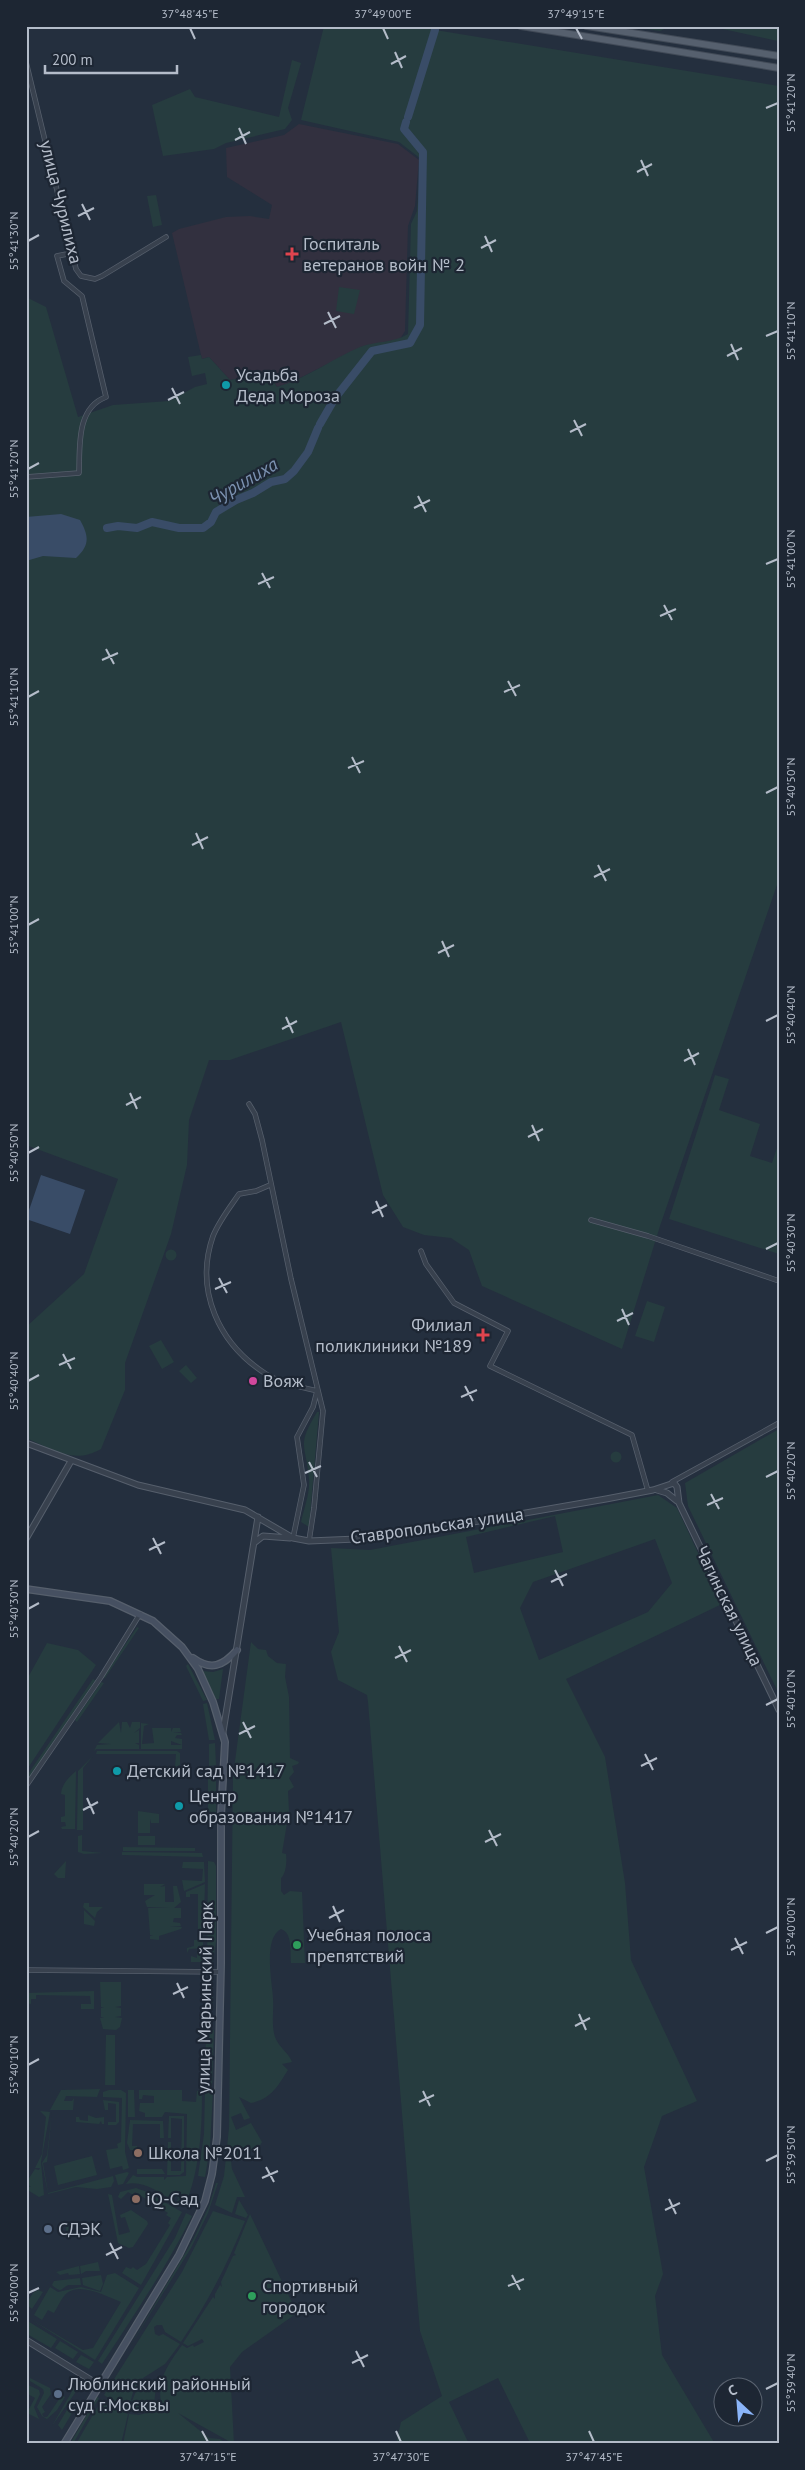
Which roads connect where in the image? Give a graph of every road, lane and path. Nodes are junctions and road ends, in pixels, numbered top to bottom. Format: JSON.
{"nodes":[{"id":1,"x":522,"y":26,"type":"edge"},
{"id":2,"x":588,"y":26,"type":"edge"},
{"id":3,"x":779,"y":54,"type":"edge"},
{"id":4,"x":26,"y":62,"type":"edge"},
{"id":5,"x":779,"y":70,"type":"edge"},
{"id":6,"x":166,"y":237,"type":"dead end"},
{"id":7,"x":72,"y":253,"type":"junction"},
{"id":8,"x":26,"y":477,"type":"edge"},
{"id":9,"x":249,"y":1104,"type":"dead end"},
{"id":10,"x":270,"y":1185,"type":"junction"},
{"id":11,"x":591,"y":1220,"type":"dead end"},
{"id":12,"x":421,"y":1251,"type":"dead end"},
{"id":13,"x":779,"y":1281,"type":"edge"},
{"id":14,"x":317,"y":1391,"type":"junction"},
{"id":15,"x":779,"y":1423,"type":"edge"},
{"id":16,"x":26,"y":1443,"type":"edge"},
{"id":17,"x":71,"y":1461,"type":"junction"},
{"id":18,"x":682,"y":1478,"type":"junction"},
{"id":19,"x":669,"y":1484,"type":"junction"},
{"id":20,"x":651,"y":1490,"type":"junction"},
{"id":21,"x":677,"y":1490,"type":"junction"},
{"id":22,"x":668,"y":1494,"type":"junction"},
{"id":23,"x":679,"y":1503,"type":"junction"},
{"id":24,"x":258,"y":1517,"type":"junction"},
{"id":25,"x":293,"y":1538,"type":"junction"},
{"id":26,"x":26,"y":1539,"type":"edge"},
{"id":27,"x":309,"y":1541,"type":"junction"},
{"id":28,"x":254,"y":1545,"type":"junction"},
{"id":29,"x":26,"y":1588,"type":"edge"},
{"id":30,"x":140,"y":1614,"type":"junction"},
{"id":31,"x":237,"y":1650,"type":"junction"},
{"id":32,"x":187,"y":1654,"type":"junction"},
{"id":33,"x":779,"y":1710,"type":"edge"},
{"id":34,"x":224,"y":1732,"type":"junction"},
{"id":35,"x":26,"y":1786,"type":"edge"},
{"id":36,"x":26,"y":1970,"type":"edge"},
{"id":37,"x":221,"y":1972,"type":"junction"},
{"id":38,"x":26,"y":2340,"type":"edge"},
{"id":39,"x":99,"y":2385,"type":"junction"},
{"id":40,"x":64,"y":2444,"type":"edge"}],
"edges":[{"from":1,"to":5,"type":"main road"},
{"from":2,"to":3,"type":"main road"},
{"from":4,"to":7,"type":"street","name":"улица Чурилиха"},
{"from":6,"to":7,"type":"street","name":"улица Чурилиха"},
{"from":7,"to":8,"type":"street"},
{"from":9,"to":10,"type":"street"},
{"from":10,"to":14,"type":"street"},
{"from":10,"to":14,"type":"street"},
{"from":11,"to":13,"type":"street"},
{"from":12,"to":20,"type":"street"},
{"from":14,"to":25,"type":"street"},
{"from":14,"to":27,"type":"street"},
{"from":15,"to":18,"type":"street"},
{"from":16,"to":17,"type":"street","name":"Ставропольская улица"},
{"from":17,"to":24,"type":"street","name":"Ставропольская улица"},
{"from":17,"to":26,"type":"street"},
{"from":18,"to":19,"type":"street"},
{"from":18,"to":21,"type":"street"},
{"from":19,"to":20,"type":"street","name":"Ставропольская улица"},
{"from":19,"to":21,"type":"street"},
{"from":19,"to":22,"type":"street"},
{"from":20,"to":22,"type":"street","name":"Ставропольская улица"},
{"from":20,"to":27,"type":"street","name":"Ставропольская улица"},
{"from":21,"to":22,"type":"street"},
{"from":21,"to":23,"type":"street","name":"Чагинская улица"},
{"from":22,"to":23,"type":"street","name":"Чагинская улица"},
{"from":23,"to":33,"type":"street","name":"Чагинская улица"},
{"from":24,"to":25,"type":"street","name":"Ставропольская улица"},
{"from":24,"to":28,"type":"street","name":"улица Марьинский Парк"},
{"from":25,"to":27,"type":"street","name":"Ставропольская улица"},
{"from":25,"to":28,"type":"street"},
{"from":28,"to":31,"type":"street","name":"улица Марьинский Парк"},
{"from":29,"to":30,"type":"main road"},
{"from":30,"to":32,"type":"main road"},
{"from":30,"to":35,"type":"street"},
{"from":31,"to":32,"type":"main road"},
{"from":31,"to":34,"type":"street","name":"улица Марьинский Парк"},
{"from":32,"to":34,"type":"main road"},
{"from":34,"to":37,"type":"main road","name":"улица Марьинский Парк"},
{"from":36,"to":37,"type":"street"},
{"from":37,"to":39,"type":"main road","name":"улица Марьинский Парк"},
{"from":38,"to":39,"type":"street"},
{"from":39,"to":40,"type":"main road","name":"улица Марьинский Парк"}]}
